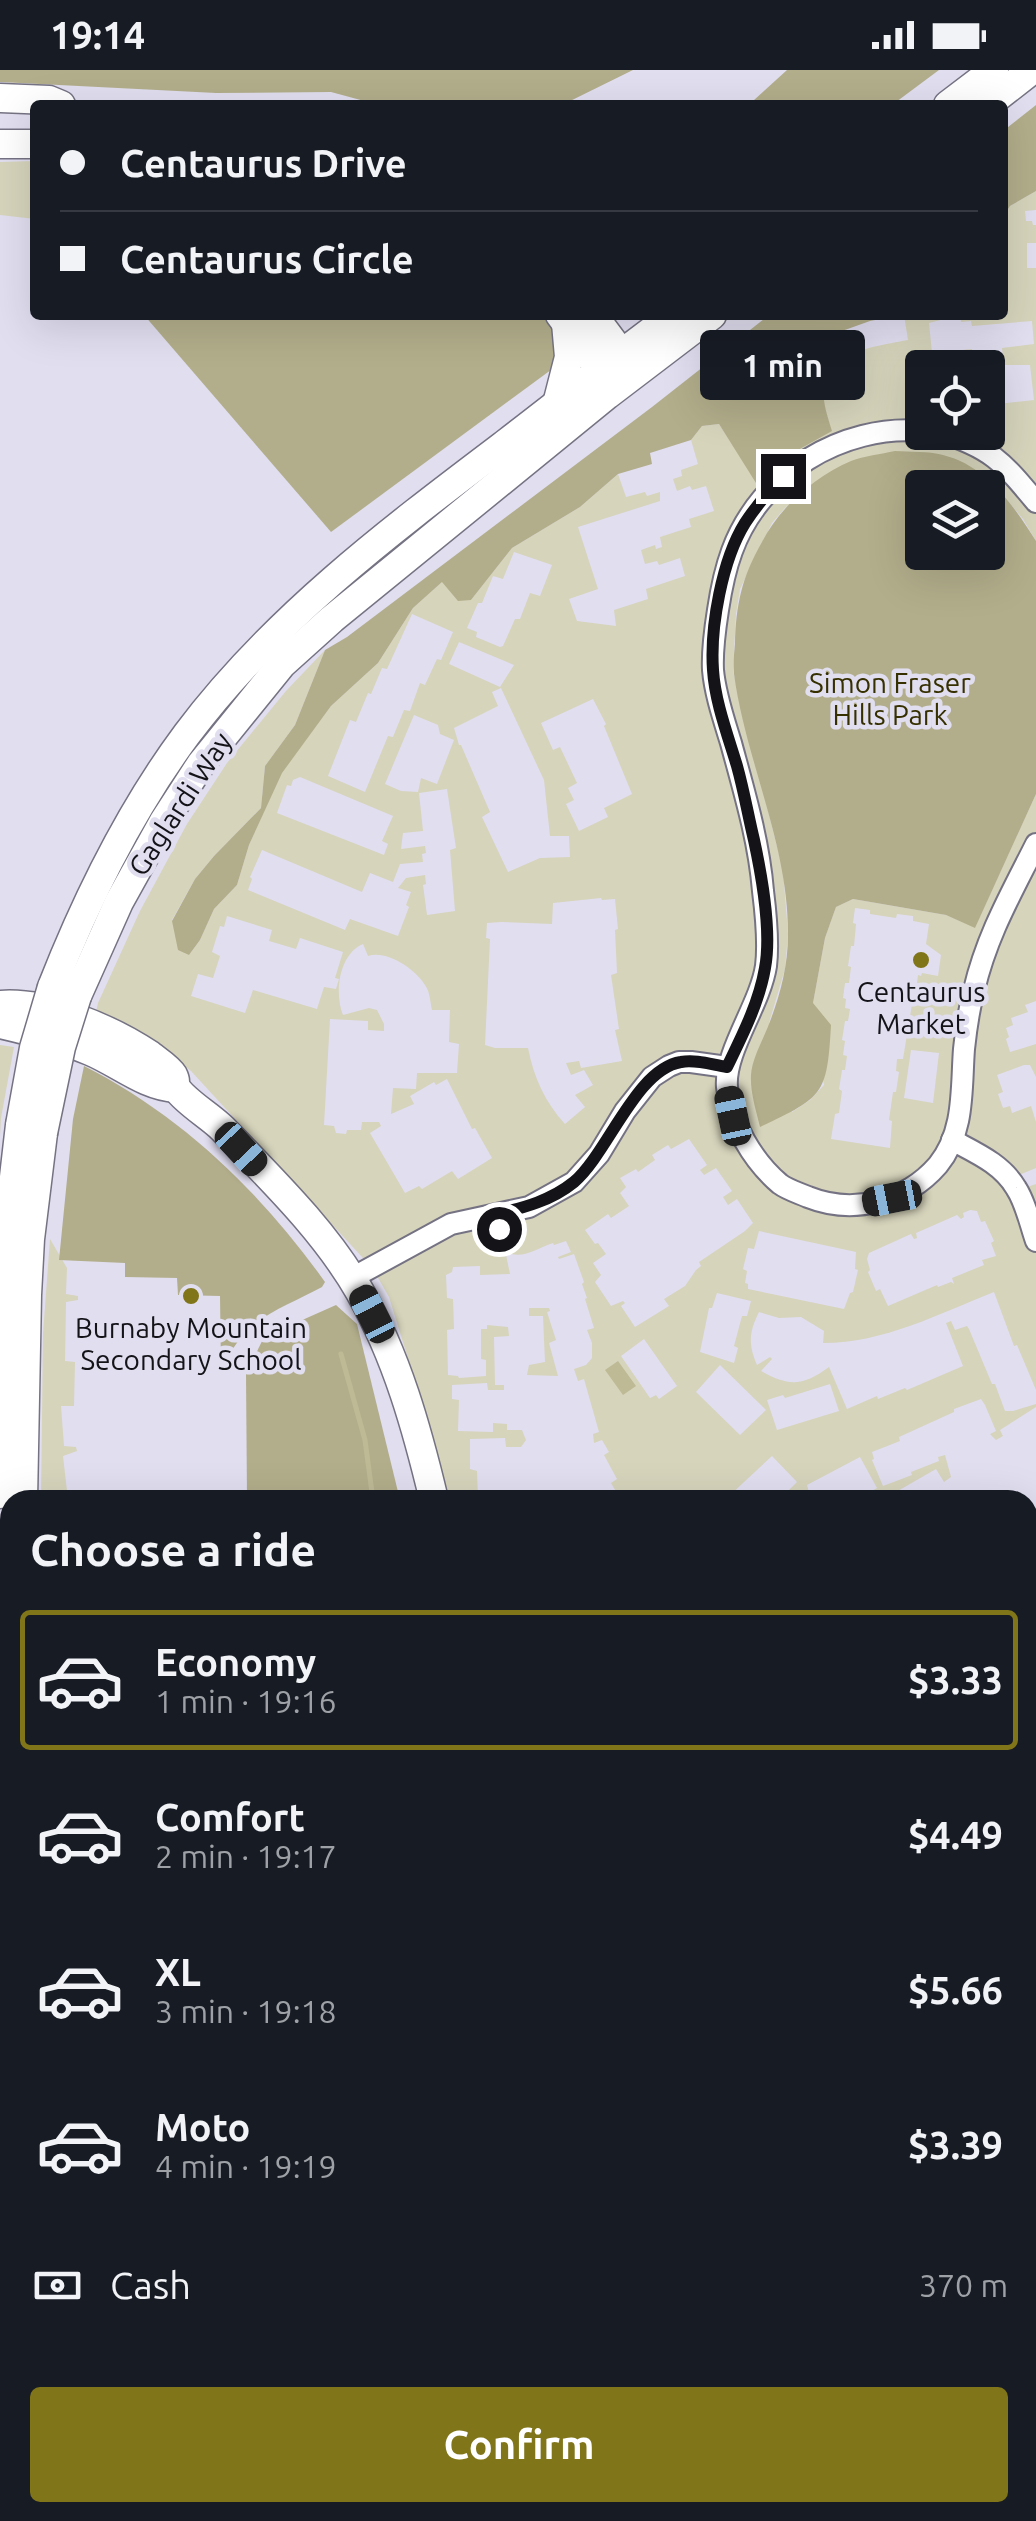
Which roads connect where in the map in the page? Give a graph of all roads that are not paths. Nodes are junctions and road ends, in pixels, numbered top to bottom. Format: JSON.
{"nodes":[{"id":1,"x":994,"y":70,"type":"edge"},
{"id":2,"x":1032,"y":70,"type":"edge"},
{"id":3,"x":0,"y":98,"type":"edge"},
{"id":4,"x":48,"y":100,"type":"edge"},
{"id":5,"x":955,"y":100,"type":"edge"},
{"id":6,"x":993,"y":100,"type":"edge"},
{"id":7,"x":30,"y":113,"type":"edge"},
{"id":8,"x":0,"y":114,"type":"edge"},
{"id":9,"x":0,"y":144,"type":"edge"},
{"id":10,"x":30,"y":144,"type":"edge"},
{"id":11,"x":573,"y":320,"type":"edge"},
{"id":12,"x":575,"y":320,"type":"edge"},
{"id":13,"x":667,"y":320,"type":"edge"},
{"id":14,"x":704,"y":320,"type":"edge"},
{"id":15,"x":618,"y":372,"type":"junction"},
{"id":16,"x":557,"y":404,"type":"junction"},
{"id":17,"x":905,"y":430,"type":"edge"},
{"id":18,"x":983,"y":450,"type":"edge"},
{"id":19,"x":1036,"y":502,"type":"edge"},
{"id":20,"x":1036,"y":844,"type":"edge"},
{"id":21,"x":64,"y":992,"type":"junction"},
{"id":22,"x":0,"y":1005,"type":"edge"},
{"id":23,"x":0,"y":1024,"type":"edge"},
{"id":24,"x":727,"y":1067,"type":"junction"},
{"id":25,"x":176,"y":1088,"type":"junction"},
{"id":26,"x":32,"y":1129,"type":"junction"},
{"id":27,"x":952,"y":1140,"type":"junction"},
{"id":28,"x":1036,"y":1241,"type":"edge"},
{"id":29,"x":352,"y":1278,"type":"junction"},
{"id":30,"x":0,"y":1490,"type":"edge"},
{"id":31,"x":23,"y":1490,"type":"edge"},
{"id":32,"x":432,"y":1490,"type":"edge"}],
"edges":[{"from":1,"to":5,"type":"main road"},
{"from":2,"to":6,"type":"main road"},
{"from":3,"to":4,"type":"main road"},
{"from":7,"to":8,"type":"main road"},
{"from":9,"to":10,"type":"main road"},
{"from":11,"to":16,"type":"main road"},
{"from":12,"to":15,"type":"main road"},
{"from":13,"to":15,"type":"main road","name":"Gaglardi Way"},
{"from":14,"to":15,"type":"main road","name":"Gaglardi Way"},
{"from":15,"to":16,"type":"main road","name":"Gaglardi Way"},
{"from":15,"to":21,"type":"main road","name":"Gaglardi Way"},
{"from":16,"to":21,"type":"main road","name":"Gaglardi Way"},
{"from":17,"to":24,"type":"street"},
{"from":18,"to":19,"type":"street"},
{"from":20,"to":27,"type":"street"},
{"from":21,"to":26,"type":"main road","name":"Gaglardi Way","bridge":true},
{"from":22,"to":25,"type":"main road"},
{"from":23,"to":25,"type":"main road"},
{"from":24,"to":27,"type":"street"},
{"from":24,"to":29,"type":"street"},
{"from":25,"to":29,"type":"main road"},
{"from":26,"to":30,"type":"main road","name":"Gaglardi Way"},
{"from":26,"to":31,"type":"main road","name":"Gaglardi Way"},
{"from":27,"to":28,"type":"street"},
{"from":29,"to":32,"type":"main road"}]}
